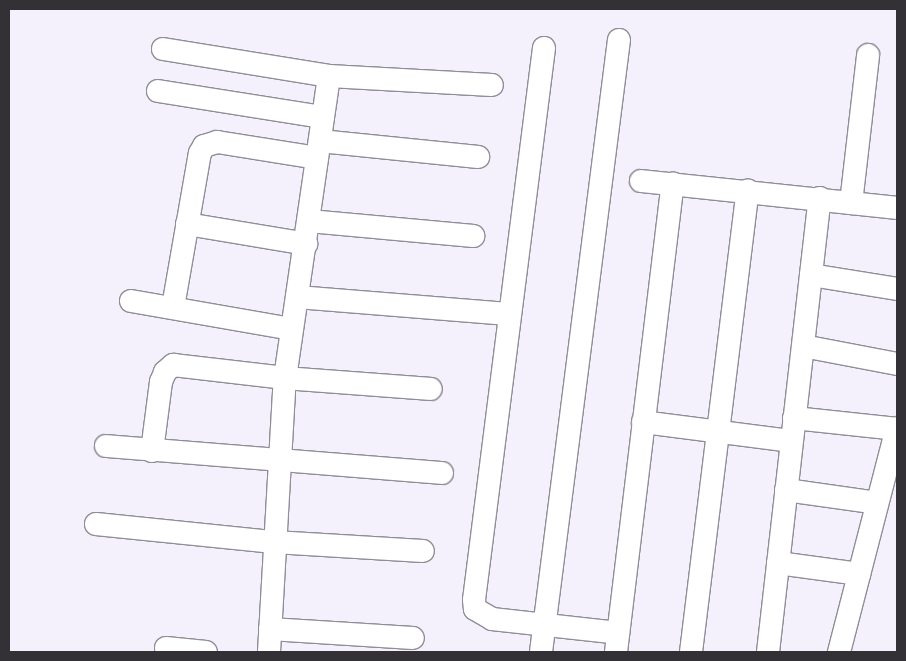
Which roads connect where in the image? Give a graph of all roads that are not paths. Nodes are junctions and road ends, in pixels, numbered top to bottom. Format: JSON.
{"nodes":[{"id":1,"x":619,"y":40,"type":"dead end"},
{"id":2,"x":544,"y":48,"type":"dead end"},
{"id":3,"x":163,"y":49,"type":"dead end"},
{"id":4,"x":868,"y":55,"type":"dead end"},
{"id":5,"x":329,"y":76,"type":"junction"},
{"id":6,"x":492,"y":85,"type":"dead end"},
{"id":7,"x":158,"y":91,"type":"dead end"},
{"id":8,"x":323,"y":117,"type":"junction"},
{"id":9,"x":319,"y":150,"type":"junction"},
{"id":10,"x":478,"y":157,"type":"dead end"},
{"id":11,"x":641,"y":181,"type":"dead end"},
{"id":12,"x":673,"y":183,"type":"junction"},
{"id":13,"x":748,"y":191,"type":"junction"},
{"id":14,"x":820,"y":198,"type":"junction"},
{"id":15,"x":851,"y":202,"type":"junction"},
{"id":16,"x":897,"y":208,"type":"edge"},
{"id":17,"x":309,"y":221,"type":"junction"},
{"id":18,"x":187,"y":224,"type":"junction"},
{"id":19,"x":474,"y":236,"type":"dead end"},
{"id":20,"x":306,"y":244,"type":"junction"},
{"id":21,"x":811,"y":275,"type":"junction"},
{"id":22,"x":897,"y":289,"type":"edge"},
{"id":23,"x":297,"y":297,"type":"junction"},
{"id":24,"x":131,"y":301,"type":"dead end"},
{"id":25,"x":173,"y":308,"type":"junction"},
{"id":26,"x":508,"y":314,"type":"junction"},
{"id":27,"x":292,"y":329,"type":"junction"},
{"id":28,"x":802,"y":346,"type":"junction"},
{"id":29,"x":897,"y":364,"type":"edge"},
{"id":30,"x":285,"y":378,"type":"junction"},
{"id":31,"x":431,"y":389,"type":"dead end"},
{"id":32,"x":794,"y":418,"type":"junction"},
{"id":33,"x":642,"y":422,"type":"junction"},
{"id":34,"x":897,"y":429,"type":"edge"},
{"id":35,"x":718,"y":432,"type":"junction"},
{"id":36,"x":791,"y":441,"type":"junction"},
{"id":37,"x":106,"y":446,"type":"dead end"},
{"id":38,"x":152,"y":451,"type":"junction"},
{"id":39,"x":279,"y":462,"type":"junction"},
{"id":40,"x":892,"y":467,"type":"edge"},
{"id":41,"x":442,"y":473,"type":"dead end"},
{"id":42,"x":786,"y":490,"type":"junction"},
{"id":43,"x":877,"y":503,"type":"junction"},
{"id":44,"x":96,"y":524,"type":"dead end"},
{"id":45,"x":274,"y":542,"type":"junction"},
{"id":46,"x":423,"y":551,"type":"dead end"},
{"id":47,"x":778,"y":563,"type":"junction"},
{"id":48,"x":859,"y":574,"type":"junction"},
{"id":49,"x":545,"y":625,"type":"junction"},
{"id":50,"x":270,"y":629,"type":"junction"},
{"id":51,"x":413,"y":638,"type":"dead end"},
{"id":52,"x":617,"y":642,"type":"edge"},
{"id":53,"x":166,"y":648,"type":"dead end"},
{"id":54,"x":206,"y":652,"type":"edge"},
{"id":55,"x":269,"y":652,"type":"edge"},
{"id":56,"x":541,"y":652,"type":"edge"},
{"id":57,"x":691,"y":652,"type":"edge"},
{"id":58,"x":768,"y":652,"type":"edge"},
{"id":59,"x":839,"y":652,"type":"edge"}],
"edges":[{"from":1,"to":49,"type":"street"},
{"from":2,"to":26,"type":"street"},
{"from":3,"to":5,"type":"street"},
{"from":4,"to":15,"type":"street"},
{"from":5,"to":6,"type":"street"},
{"from":5,"to":8,"type":"street"},
{"from":7,"to":8,"type":"street"},
{"from":8,"to":9,"type":"street"},
{"from":9,"to":10,"type":"street"},
{"from":9,"to":17,"type":"street"},
{"from":9,"to":18,"type":"street"},
{"from":11,"to":12,"type":"street"},
{"from":12,"to":13,"type":"street"},
{"from":12,"to":33,"type":"street"},
{"from":13,"to":14,"type":"street"},
{"from":13,"to":35,"type":"street"},
{"from":14,"to":15,"type":"street"},
{"from":14,"to":21,"type":"street"},
{"from":15,"to":16,"type":"street"},
{"from":17,"to":19,"type":"street"},
{"from":17,"to":20,"type":"street"},
{"from":18,"to":20,"type":"street"},
{"from":18,"to":25,"type":"street"},
{"from":20,"to":23,"type":"street"},
{"from":21,"to":22,"type":"street"},
{"from":21,"to":28,"type":"street"},
{"from":23,"to":26,"type":"street"},
{"from":23,"to":27,"type":"street"},
{"from":24,"to":25,"type":"street"},
{"from":25,"to":27,"type":"street"},
{"from":26,"to":49,"type":"street"},
{"from":27,"to":30,"type":"street"},
{"from":28,"to":29,"type":"street"},
{"from":28,"to":32,"type":"street"},
{"from":30,"to":31,"type":"street"},
{"from":30,"to":38,"type":"street"},
{"from":30,"to":39,"type":"street"},
{"from":32,"to":34,"type":"street"},
{"from":32,"to":36,"type":"street"},
{"from":33,"to":35,"type":"street"},
{"from":33,"to":52,"type":"street"},
{"from":34,"to":40,"type":"street"},
{"from":35,"to":36,"type":"street"},
{"from":35,"to":57,"type":"street"},
{"from":36,"to":42,"type":"street"},
{"from":37,"to":38,"type":"street"},
{"from":38,"to":39,"type":"street"},
{"from":39,"to":41,"type":"street"},
{"from":39,"to":45,"type":"street"},
{"from":40,"to":43,"type":"street"},
{"from":42,"to":43,"type":"street"},
{"from":42,"to":47,"type":"street"},
{"from":43,"to":48,"type":"street"},
{"from":44,"to":45,"type":"street"},
{"from":45,"to":46,"type":"street"},
{"from":45,"to":50,"type":"street"},
{"from":47,"to":48,"type":"street"},
{"from":47,"to":58,"type":"street"},
{"from":48,"to":59,"type":"street"},
{"from":49,"to":52,"type":"street"},
{"from":49,"to":56,"type":"street"},
{"from":50,"to":51,"type":"street"},
{"from":50,"to":55,"type":"street"},
{"from":53,"to":54,"type":"street"}]}
